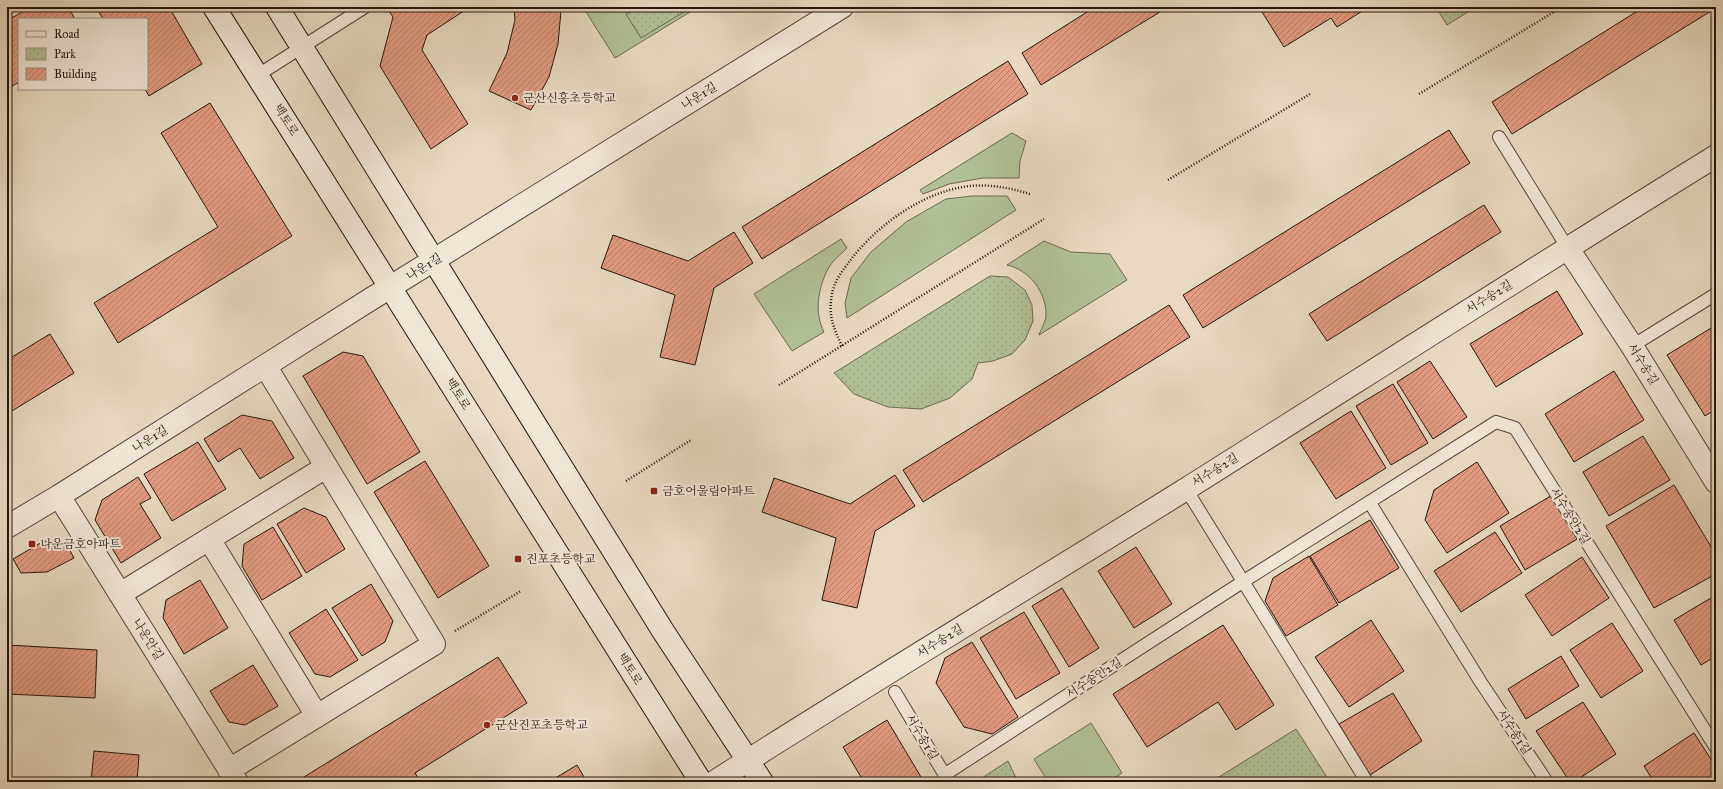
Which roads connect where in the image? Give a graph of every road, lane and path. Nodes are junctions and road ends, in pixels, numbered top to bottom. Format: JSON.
{"nodes":[{"id":1,"x":214,"y":7,"type":"edge"},
{"id":2,"x":277,"y":7,"type":"edge"},
{"id":3,"x":364,"y":7,"type":"edge"},
{"id":4,"x":842,"y":7,"type":"edge"},
{"id":5,"x":1562,"y":7,"type":"edge"},
{"id":6,"x":301,"y":47,"type":"junction"},
{"id":7,"x":258,"y":75,"type":"junction"},
{"id":8,"x":1310,"y":94,"type":"dead end"},
{"id":9,"x":1419,"y":94,"type":"dead end"},
{"id":10,"x":1499,"y":137,"type":"dead end"},
{"id":11,"x":1716,"y":156,"type":"edge"},
{"id":12,"x":1168,"y":180,"type":"dead end"},
{"id":13,"x":1030,"y":194,"type":"dead end"},
{"id":14,"x":1044,"y":219,"type":"dead end"},
{"id":15,"x":1567,"y":247,"type":"junction"},
{"id":16,"x":434,"y":260,"type":"junction"},
{"id":17,"x":391,"y":287,"type":"junction"},
{"id":18,"x":1716,"y":294,"type":"edge"},
{"id":19,"x":842,"y":346,"type":"junction"},
{"id":20,"x":1632,"y":346,"type":"junction"},
{"id":21,"x":266,"y":367,"type":"junction"},
{"id":22,"x":779,"y":385,"type":"dead end"},
{"id":23,"x":691,"y":440,"type":"dead end"},
{"id":24,"x":326,"y":467,"type":"junction"},
{"id":25,"x":626,"y":481,"type":"dead end"},
{"id":26,"x":1716,"y":482,"type":"edge"},
{"id":27,"x":1186,"y":489,"type":"junction"},
{"id":28,"x":59,"y":496,"type":"junction"},
{"id":29,"x":1370,"y":503,"type":"junction"},
{"id":30,"x":7,"y":527,"type":"edge"},
{"id":31,"x":209,"y":539,"type":"junction"},
{"id":32,"x":1244,"y":582,"type":"junction"},
{"id":33,"x":521,"y":591,"type":"dead end"},
{"id":34,"x":120,"y":594,"type":"junction"},
{"id":35,"x":434,"y":644,"type":"junction"},
{"id":36,"x":895,"y":692,"type":"dead end"},
{"id":37,"x":317,"y":716,"type":"junction"},
{"id":38,"x":1716,"y":748,"type":"edge"},
{"id":39,"x":748,"y":760,"type":"junction"},
{"id":40,"x":233,"y":776,"type":"edge"},
{"id":41,"x":947,"y":778,"type":"edge"},
{"id":42,"x":701,"y":782,"type":"edge"},
{"id":43,"x":714,"y":782,"type":"edge"},
{"id":44,"x":762,"y":782,"type":"edge"},
{"id":45,"x":1367,"y":782,"type":"edge"},
{"id":46,"x":1547,"y":782,"type":"edge"}],
"edges":[{"from":1,"to":7,"type":"street","name":"백토로"},
{"from":2,"to":6,"type":"street"},
{"from":3,"to":6,"type":"lane"},
{"from":4,"to":16,"type":"street","name":"나운1길"},
{"from":5,"to":9,"type":"path"},
{"from":6,"to":7,"type":"lane"},
{"from":6,"to":16,"type":"street"},
{"from":7,"to":17,"type":"street","name":"백토로"},
{"from":8,"to":12,"type":"path"},
{"from":10,"to":15,"type":"lane"},
{"from":11,"to":15,"type":"street","name":"서수송2길"},
{"from":13,"to":19,"type":"path"},
{"from":14,"to":19,"type":"path"},
{"from":15,"to":20,"type":"street","name":"서수송길"},
{"from":15,"to":27,"type":"street","name":"서수송2길"},
{"from":16,"to":17,"type":"street","name":"나운1길"},
{"from":16,"to":39,"type":"street"},
{"from":17,"to":21,"type":"street","name":"나운1길"},
{"from":17,"to":42,"type":"street","name":"백토로"},
{"from":18,"to":20,"type":"lane"},
{"from":19,"to":22,"type":"path"},
{"from":20,"to":26,"type":"street","name":"서수송길"},
{"from":21,"to":24,"type":"street"},
{"from":21,"to":28,"type":"street","name":"나운1길"},
{"from":23,"to":25,"type":"path"},
{"from":24,"to":31,"type":"street"},
{"from":24,"to":35,"type":"street"},
{"from":27,"to":32,"type":"lane"},
{"from":27,"to":39,"type":"street","name":"서수송2길"},
{"from":28,"to":30,"type":"street","name":"나운1길"},
{"from":28,"to":34,"type":"street","name":"나운안길"},
{"from":29,"to":32,"type":"lane","name":"서수송안2길"},
{"from":29,"to":38,"type":"lane","name":"서수송안2길"},
{"from":29,"to":46,"type":"lane","name":"서수송1길"},
{"from":31,"to":34,"type":"street"},
{"from":31,"to":37,"type":"street"},
{"from":32,"to":41,"type":"lane","name":"서수송안2길"},
{"from":32,"to":45,"type":"lane"},
{"from":33,"to":35,"type":"path"},
{"from":34,"to":40,"type":"street","name":"나운안길"},
{"from":35,"to":37,"type":"street"},
{"from":36,"to":41,"type":"lane","name":"서수송1길"},
{"from":37,"to":40,"type":"street"},
{"from":39,"to":43,"type":"street","name":"서수송2길"},
{"from":39,"to":44,"type":"street"}]}
